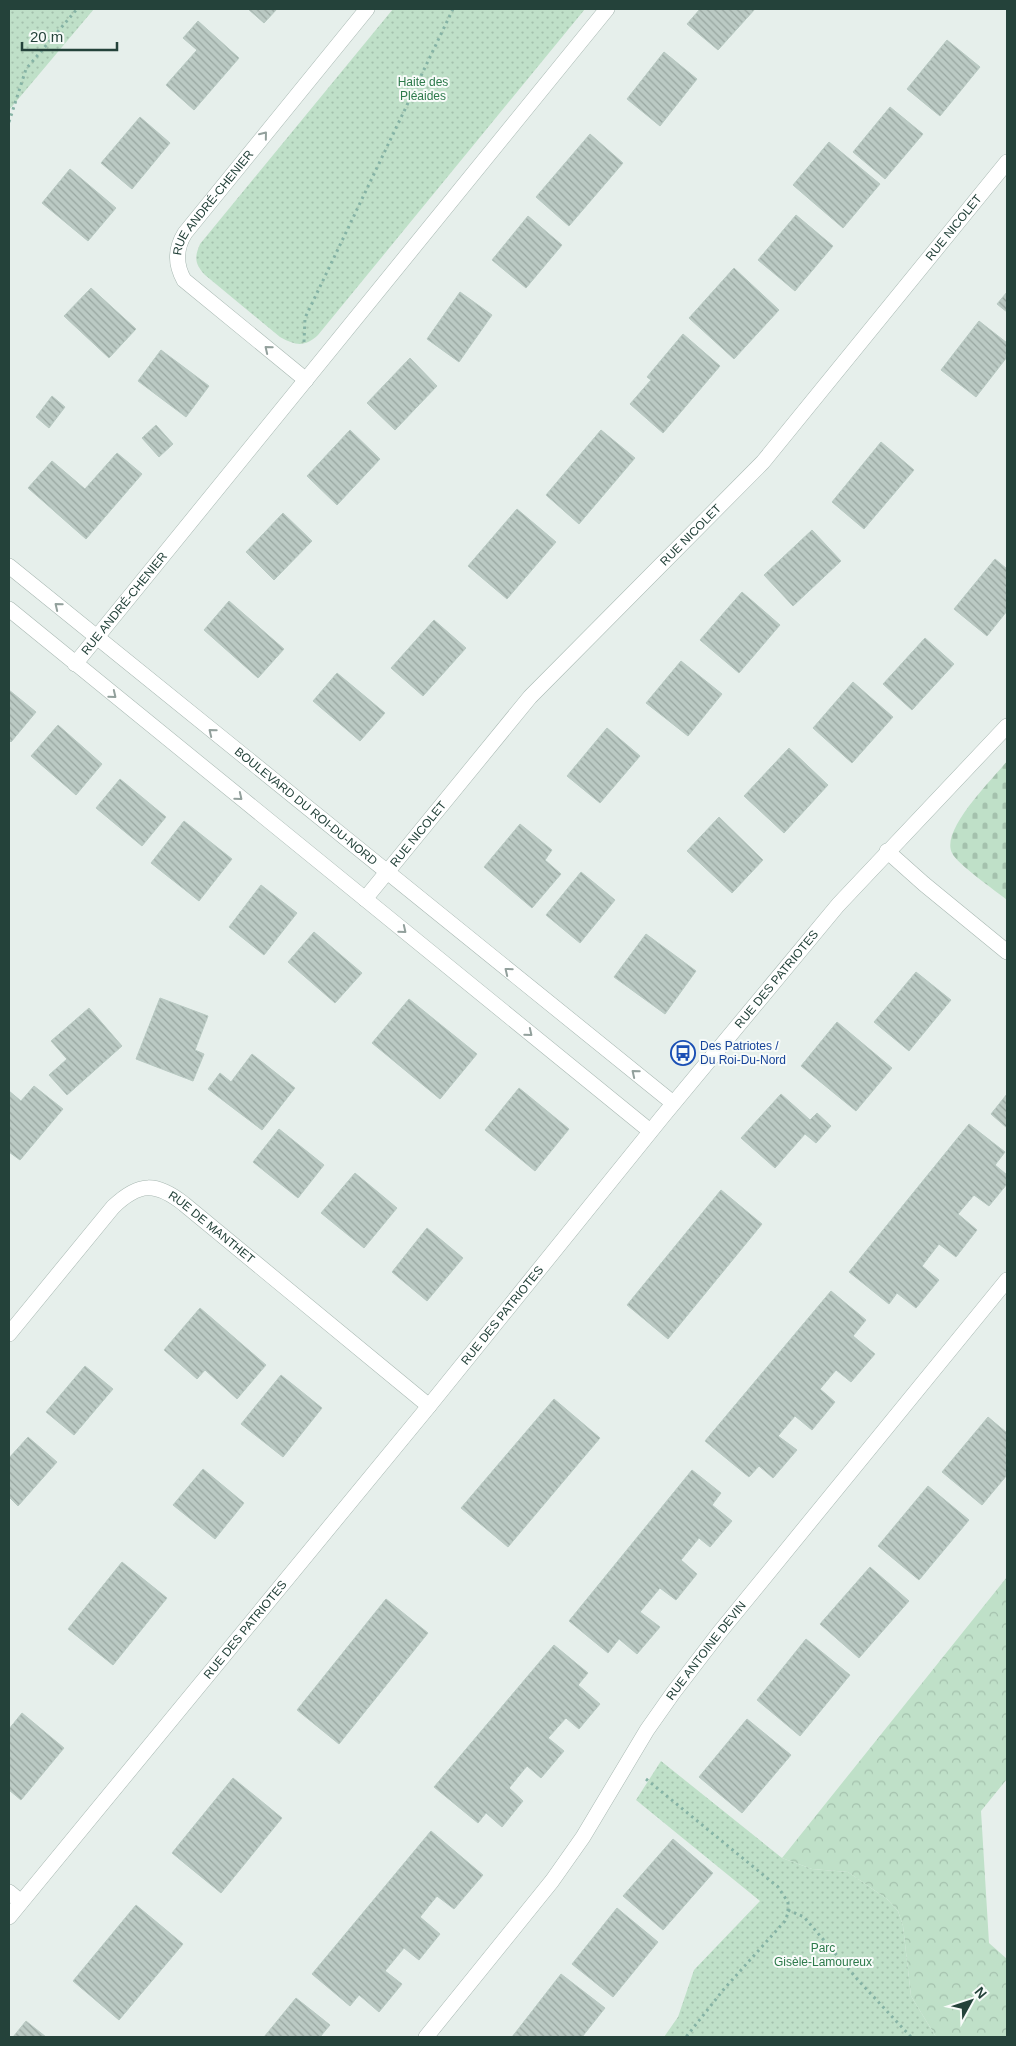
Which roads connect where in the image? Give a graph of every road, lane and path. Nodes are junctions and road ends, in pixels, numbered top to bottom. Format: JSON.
{"nodes":[{"id":1,"x":77,"y":9,"type":"edge"},
{"id":2,"x":367,"y":9,"type":"edge"},
{"id":3,"x":452,"y":9,"type":"edge"},
{"id":4,"x":607,"y":9,"type":"edge"},
{"id":5,"x":9,"y":122,"type":"edge"},
{"id":6,"x":1007,"y":162,"type":"edge"},
{"id":7,"x":304,"y":344,"type":"dead end"},
{"id":8,"x":306,"y":380,"type":"junction"},
{"id":9,"x":9,"y":566,"type":"edge"},
{"id":10,"x":9,"y":609,"type":"edge"},
{"id":11,"x":96,"y":637,"type":"junction"},
{"id":12,"x":75,"y":664,"type":"junction"},
{"id":13,"x":1007,"y":726,"type":"edge"},
{"id":14,"x":887,"y":851,"type":"junction"},
{"id":15,"x":386,"y":873,"type":"junction"},
{"id":16,"x":365,"y":899,"type":"junction"},
{"id":17,"x":1007,"y":952,"type":"edge"},
{"id":18,"x":673,"y":1103,"type":"junction"},
{"id":19,"x":650,"y":1131,"type":"junction"},
{"id":20,"x":1007,"y":1280,"type":"edge"},
{"id":21,"x":9,"y":1334,"type":"edge"},
{"id":22,"x":429,"y":1406,"type":"junction"},
{"id":23,"x":646,"y":1780,"type":"dead end"},
{"id":24,"x":9,"y":1892,"type":"edge"},
{"id":25,"x":21,"y":1902,"type":"junction"},
{"id":26,"x":788,"y":1910,"type":"junction"},
{"id":27,"x":9,"y":1917,"type":"edge"},
{"id":28,"x":426,"y":2037,"type":"edge"},
{"id":29,"x":686,"y":2037,"type":"edge"},
{"id":30,"x":911,"y":2037,"type":"edge"}],
"edges":[{"from":1,"to":5,"type":"path"},
{"from":8,"to":2,"type":"street","name":"RUE ANDRÉ-CHENIER","one_way":true},
{"from":3,"to":7,"type":"path"},
{"from":4,"to":8,"type":"street","name":"RUE ANDRÉ-CHENIER"},
{"from":6,"to":15,"type":"street","name":"RUE NICOLET"},
{"from":8,"to":11,"type":"street","name":"RUE ANDRÉ-CHENIER"},
{"from":11,"to":9,"type":"street","name":"BOULEVARD DU ROI-DU-NORD","one_way":true},
{"from":10,"to":12,"type":"street"},
{"from":11,"to":12,"type":"street","name":"RUE ANDRÉ-CHENIER"},
{"from":15,"to":11,"type":"street","name":"BOULEVARD DU ROI-DU-NORD","one_way":true},
{"from":12,"to":16,"type":"street","one_way":true},
{"from":13,"to":14,"type":"street","name":"RUE DES PATRIOTES"},
{"from":14,"to":17,"type":"street"},
{"from":14,"to":18,"type":"street","name":"RUE DES PATRIOTES"},
{"from":15,"to":16,"type":"street","name":"RUE NICOLET"},
{"from":18,"to":15,"type":"street","name":"BOULEVARD DU ROI-DU-NORD","one_way":true},
{"from":16,"to":19,"type":"street","one_way":true},
{"from":18,"to":19,"type":"street","name":"RUE DES PATRIOTES"},
{"from":19,"to":22,"type":"street","name":"RUE DES PATRIOTES"},
{"from":20,"to":28,"type":"street","name":"RUE ANTOINE DEVIN"},
{"from":21,"to":22,"type":"street","name":"RUE DE MANTHET"},
{"from":22,"to":25,"type":"street","name":"RUE DES PATRIOTES"},
{"from":23,"to":26,"type":"path"},
{"from":24,"to":25,"type":"street"},
{"from":25,"to":27,"type":"street","name":"RUE DES PATRIOTES"},
{"from":26,"to":29,"type":"path"},
{"from":26,"to":30,"type":"path"}]}
